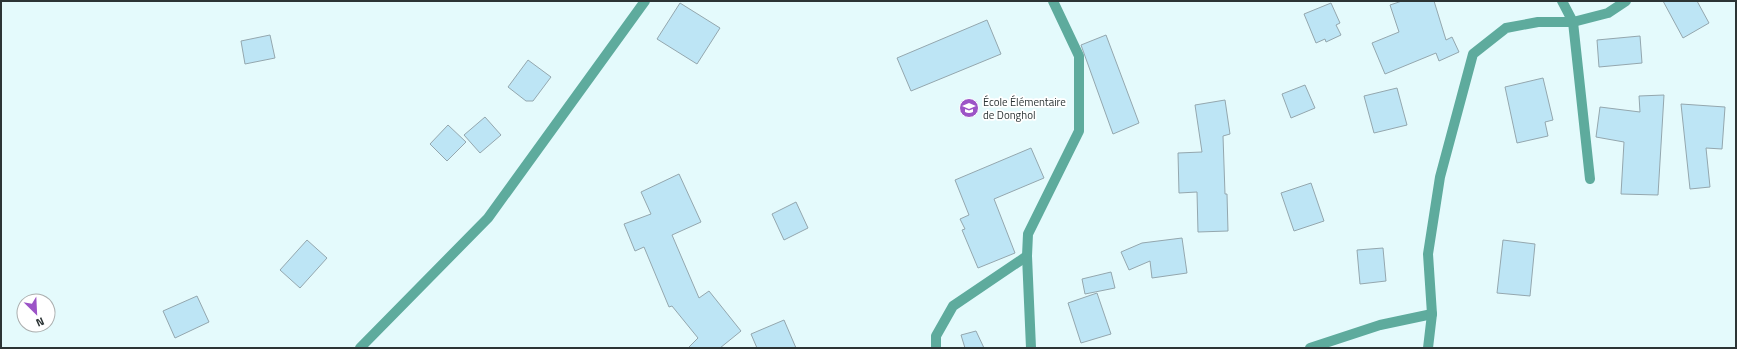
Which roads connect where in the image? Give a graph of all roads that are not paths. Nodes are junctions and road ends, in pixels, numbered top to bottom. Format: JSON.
{"nodes":[{"id":1,"x":645,"y":1,"type":"edge"},
{"id":2,"x":1053,"y":1,"type":"edge"},
{"id":3,"x":1562,"y":1,"type":"edge"},
{"id":4,"x":1626,"y":1,"type":"edge"},
{"id":5,"x":1573,"y":22,"type":"junction"},
{"id":6,"x":1590,"y":179,"type":"dead end"},
{"id":7,"x":1027,"y":256,"type":"junction"},
{"id":8,"x":1432,"y":314,"type":"junction"},
{"id":9,"x":360,"y":348,"type":"edge"},
{"id":10,"x":936,"y":348,"type":"edge"},
{"id":11,"x":1031,"y":348,"type":"edge"},
{"id":12,"x":1310,"y":348,"type":"edge"},
{"id":13,"x":1428,"y":348,"type":"edge"}],
"edges":[{"from":1,"to":9,"type":"street"},
{"from":2,"to":7,"type":"street"},
{"from":3,"to":5,"type":"street"},
{"from":4,"to":5,"type":"street"},
{"from":5,"to":6,"type":"street"},
{"from":5,"to":8,"type":"street"},
{"from":7,"to":10,"type":"street"},
{"from":7,"to":11,"type":"street"},
{"from":8,"to":12,"type":"street"},
{"from":8,"to":13,"type":"street"}]}
